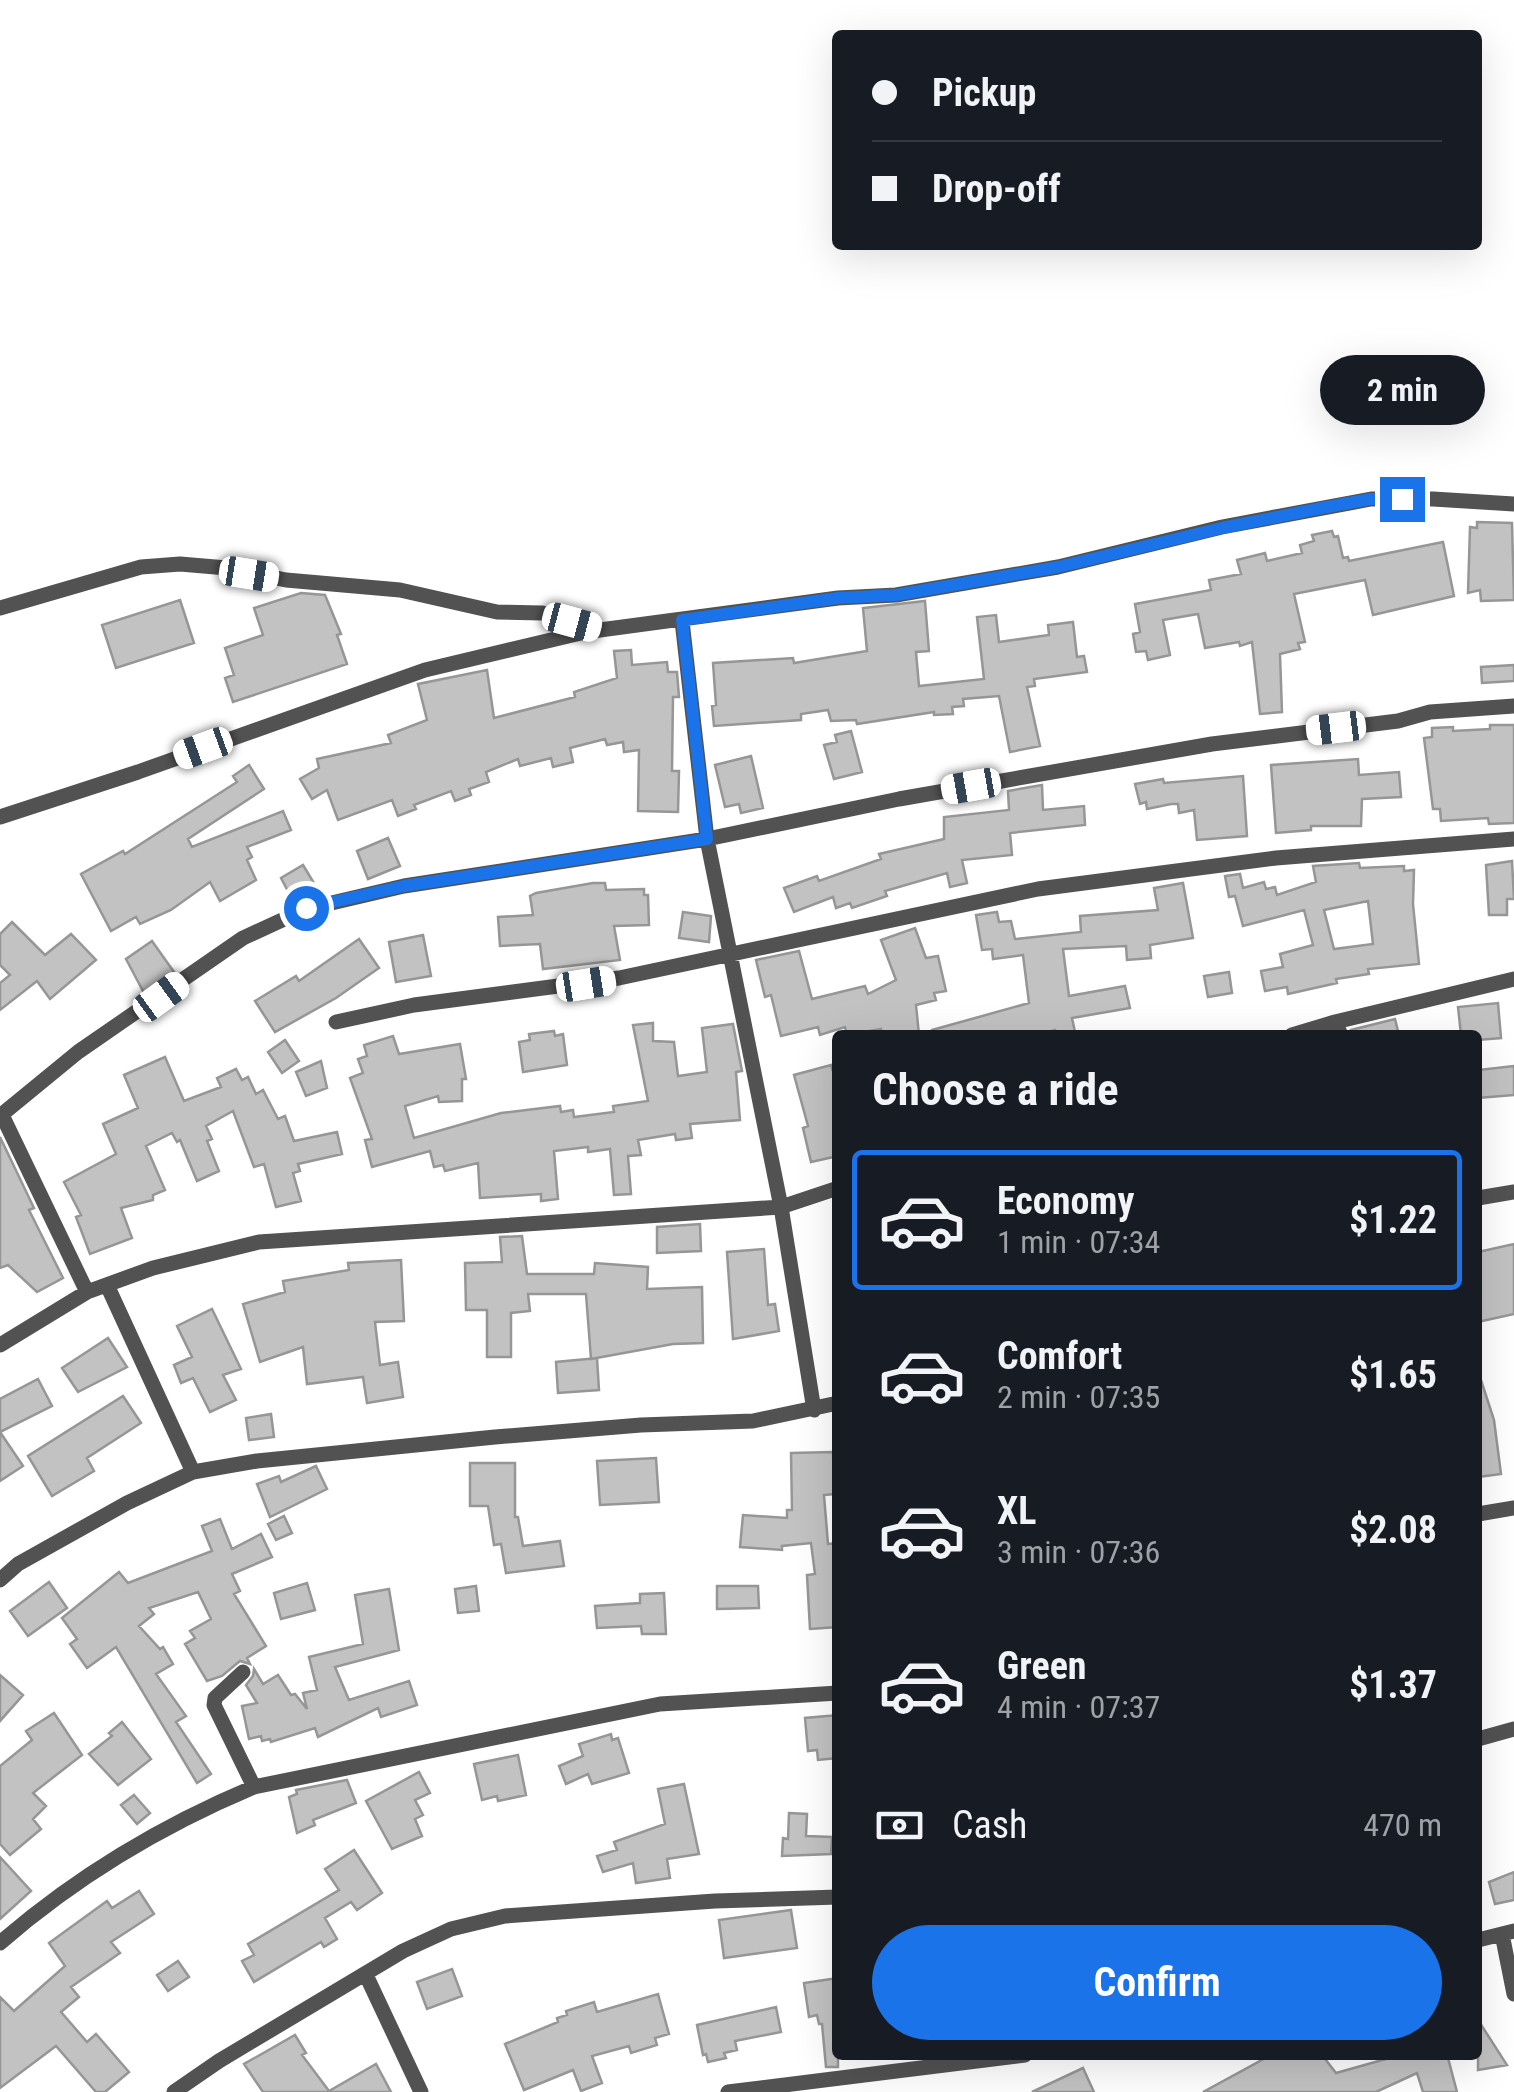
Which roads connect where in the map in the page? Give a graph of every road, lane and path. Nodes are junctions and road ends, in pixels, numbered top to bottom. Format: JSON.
{"nodes":[{"id":1,"x":1514,"y":504,"type":"edge"},
{"id":2,"x":0,"y":608,"type":"edge"},
{"id":3,"x":682,"y":620,"type":"junction"},
{"id":4,"x":602,"y":630,"type":"junction"},
{"id":5,"x":1514,"y":706,"type":"edge"},
{"id":6,"x":0,"y":817,"type":"edge"},
{"id":7,"x":707,"y":839,"type":"junction"},
{"id":8,"x":1514,"y":839,"type":"edge"},
{"id":9,"x":730,"y":953,"type":"junction"},
{"id":10,"x":1514,"y":978,"type":"edge"},
{"id":11,"x":336,"y":1022,"type":"dead end"},
{"id":12,"x":1338,"y":1028,"type":"edge"},
{"id":13,"x":1,"y":1116,"type":"edge"},
{"id":14,"x":832,"y":1190,"type":"edge"},
{"id":15,"x":1514,"y":1192,"type":"edge"},
{"id":16,"x":1482,"y":1197,"type":"edge"},
{"id":17,"x":782,"y":1207,"type":"junction"},
{"id":18,"x":108,"y":1285,"type":"junction"},
{"id":19,"x":87,"y":1292,"type":"junction"},
{"id":20,"x":0,"y":1345,"type":"edge"},
{"id":21,"x":832,"y":1405,"type":"edge"},
{"id":22,"x":814,"y":1410,"type":"junction"},
{"id":23,"x":193,"y":1472,"type":"junction"},
{"id":24,"x":1514,"y":1508,"type":"edge"},
{"id":25,"x":1482,"y":1513,"type":"edge"},
{"id":26,"x":0,"y":1580,"type":"edge"},
{"id":27,"x":243,"y":1672,"type":"dead end"},
{"id":28,"x":832,"y":1693,"type":"edge"},
{"id":29,"x":1514,"y":1729,"type":"edge"},
{"id":30,"x":1482,"y":1738,"type":"edge"},
{"id":31,"x":254,"y":1787,"type":"junction"},
{"id":32,"x":832,"y":1898,"type":"edge"},
{"id":33,"x":1508,"y":1933,"type":"edge"},
{"id":34,"x":1482,"y":1939,"type":"edge"},
{"id":35,"x":1,"y":1940,"type":"edge"},
{"id":36,"x":366,"y":1975,"type":"junction"},
{"id":37,"x":1514,"y":1994,"type":"edge"},
{"id":38,"x":960,"y":2060,"type":"edge"},
{"id":39,"x":174,"y":2092,"type":"edge"},
{"id":40,"x":422,"y":2092,"type":"edge"},
{"id":41,"x":728,"y":2092,"type":"edge"}],
"edges":[{"from":1,"to":3,"type":"street"},
{"from":2,"to":4,"type":"street"},
{"from":3,"to":4,"type":"street"},
{"from":3,"to":7,"type":"street"},
{"from":4,"to":6,"type":"street"},
{"from":5,"to":7,"type":"street"},
{"from":7,"to":9,"type":"street"},
{"from":7,"to":13,"type":"street"},
{"from":8,"to":9,"type":"street"},
{"from":9,"to":11,"type":"street"},
{"from":9,"to":17,"type":"street"},
{"from":10,"to":12,"type":"street"},
{"from":13,"to":19,"type":"street"},
{"from":14,"to":17,"type":"street"},
{"from":15,"to":16,"type":"street"},
{"from":17,"to":18,"type":"street"},
{"from":17,"to":22,"type":"street"},
{"from":18,"to":19,"type":"street"},
{"from":18,"to":23,"type":"street"},
{"from":19,"to":20,"type":"street"},
{"from":21,"to":22,"type":"street"},
{"from":22,"to":23,"type":"street"},
{"from":23,"to":26,"type":"street"},
{"from":24,"to":25,"type":"street"},
{"from":27,"to":31,"type":"street"},
{"from":28,"to":31,"type":"street"},
{"from":29,"to":30,"type":"street"},
{"from":31,"to":35,"type":"street"},
{"from":32,"to":36,"type":"street"},
{"from":33,"to":34,"type":"street"},
{"from":33,"to":37,"type":"street"},
{"from":36,"to":39,"type":"street"},
{"from":36,"to":40,"type":"street"},
{"from":38,"to":41,"type":"street"}]}
